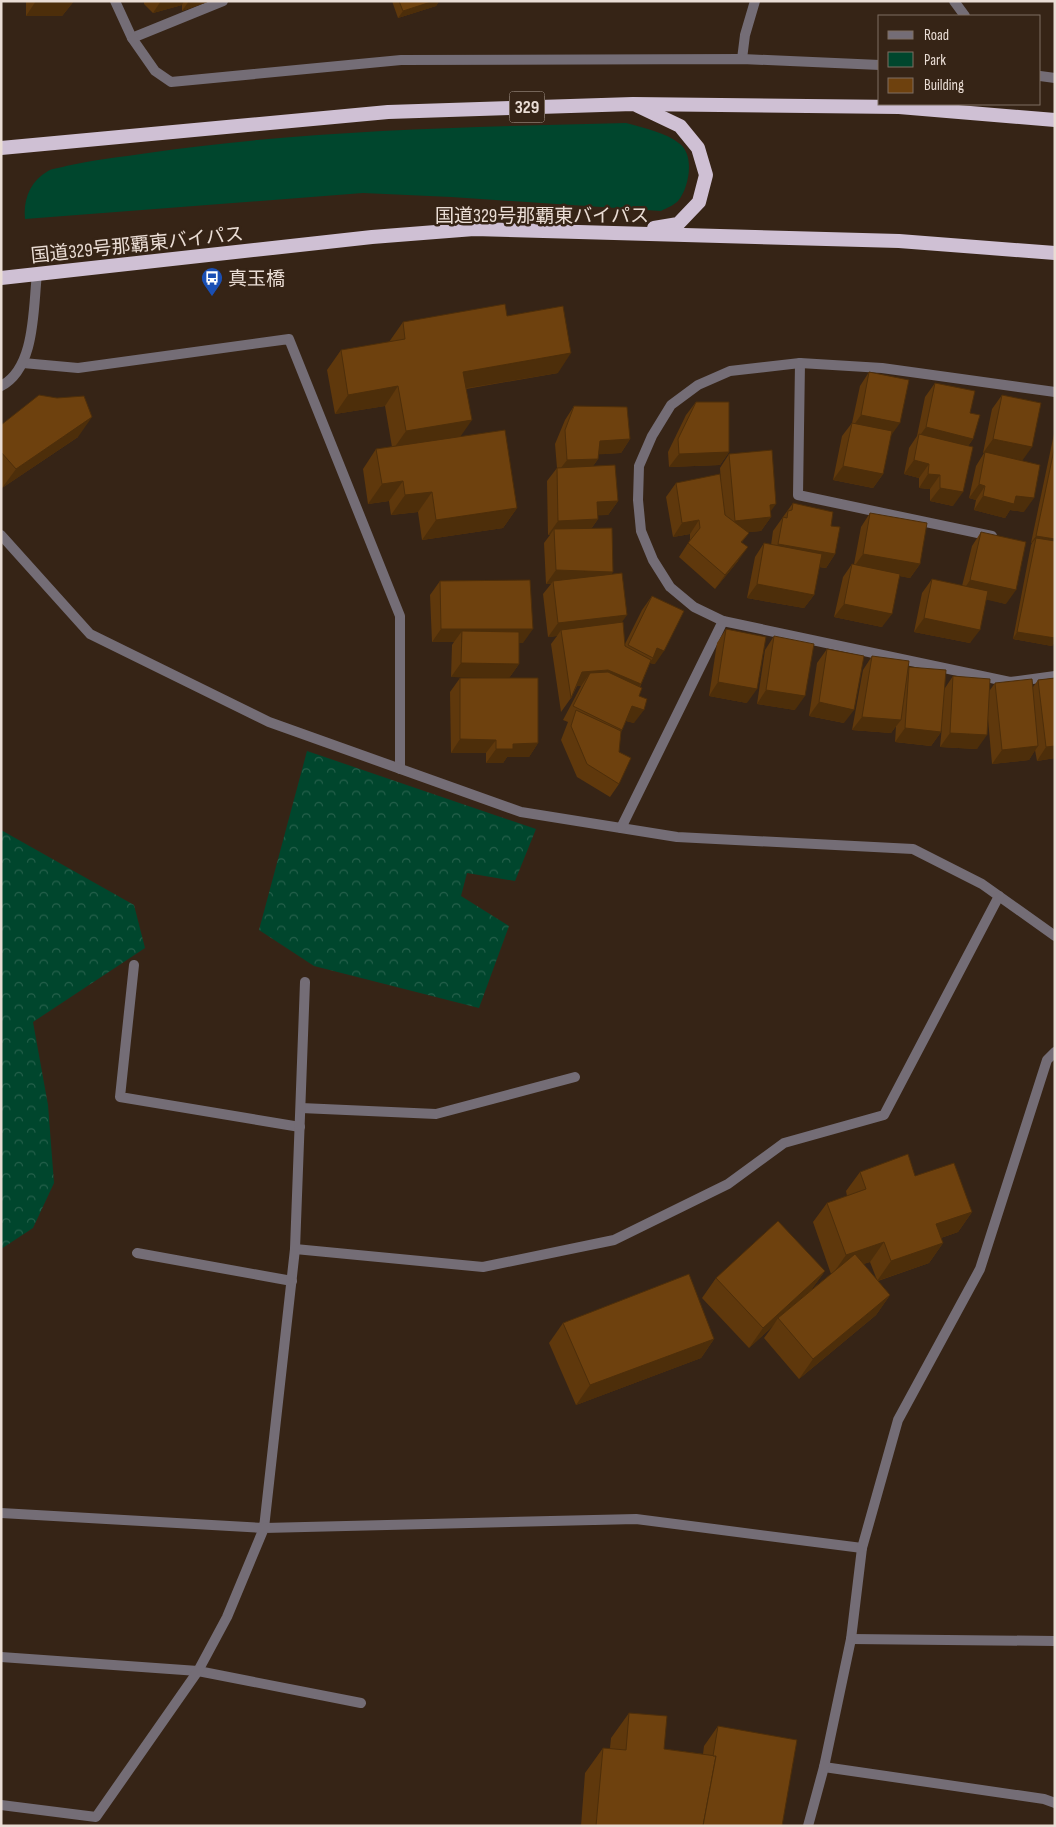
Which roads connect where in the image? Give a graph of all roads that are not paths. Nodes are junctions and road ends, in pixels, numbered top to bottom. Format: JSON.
{"nodes":[{"id":1,"x":116,"y":1,"type":"edge"},
{"id":2,"x":224,"y":1,"type":"edge"},
{"id":3,"x":755,"y":1,"type":"edge"},
{"id":4,"x":954,"y":1,"type":"edge"},
{"id":5,"x":964,"y":15,"type":"edge"},
{"id":6,"x":132,"y":38,"type":"junction"},
{"id":7,"x":742,"y":59,"type":"junction"},
{"id":8,"x":878,"y":65,"type":"edge"},
{"id":9,"x":1041,"y":76,"type":"edge"},
{"id":10,"x":1055,"y":78,"type":"edge"},
{"id":11,"x":633,"y":104,"type":"junction"},
{"id":12,"x":1055,"y":120,"type":"edge"},
{"id":13,"x":1,"y":148,"type":"edge"},
{"id":14,"x":623,"y":233,"type":"junction"},
{"id":15,"x":1055,"y":253,"type":"edge"},
{"id":16,"x":37,"y":274,"type":"junction"},
{"id":17,"x":1,"y":278,"type":"edge"},
{"id":18,"x":23,"y":363,"type":"junction"},
{"id":19,"x":800,"y":363,"type":"junction"},
{"id":20,"x":1,"y":386,"type":"edge"},
{"id":21,"x":1055,"y":392,"type":"edge"},
{"id":22,"x":1,"y":535,"type":"edge"},
{"id":23,"x":998,"y":538,"type":"edge"},
{"id":24,"x":723,"y":621,"type":"junction"},
{"id":25,"x":1055,"y":676,"type":"edge"},
{"id":26,"x":400,"y":769,"type":"junction"},
{"id":27,"x":622,"y":828,"type":"junction"},
{"id":28,"x":998,"y":896,"type":"junction"},
{"id":29,"x":1055,"y":936,"type":"edge"},
{"id":30,"x":134,"y":965,"type":"dead end"},
{"id":31,"x":306,"y":982,"type":"dead end"},
{"id":32,"x":1055,"y":1052,"type":"edge"},
{"id":33,"x":575,"y":1077,"type":"dead end"},
{"id":34,"x":300,"y":1108,"type":"junction"},
{"id":35,"x":300,"y":1127,"type":"junction"},
{"id":36,"x":295,"y":1249,"type":"junction"},
{"id":37,"x":137,"y":1253,"type":"dead end"},
{"id":38,"x":292,"y":1281,"type":"junction"},
{"id":39,"x":1,"y":1513,"type":"edge"},
{"id":40,"x":264,"y":1528,"type":"junction"},
{"id":41,"x":862,"y":1548,"type":"junction"},
{"id":42,"x":851,"y":1639,"type":"junction"},
{"id":43,"x":1055,"y":1641,"type":"edge"},
{"id":44,"x":1,"y":1657,"type":"edge"},
{"id":45,"x":198,"y":1671,"type":"junction"},
{"id":46,"x":361,"y":1702,"type":"dead end"},
{"id":47,"x":824,"y":1767,"type":"junction"},
{"id":48,"x":1055,"y":1803,"type":"edge"},
{"id":49,"x":1,"y":1805,"type":"edge"},
{"id":50,"x":808,"y":1826,"type":"edge"}],
"edges":[{"from":1,"to":6,"type":"street"},
{"from":2,"to":6,"type":"street"},
{"from":3,"to":7,"type":"street"},
{"from":4,"to":5,"type":"street"},
{"from":6,"to":7,"type":"street"},
{"from":7,"to":8,"type":"street"},
{"from":9,"to":10,"type":"street"},
{"from":11,"to":12,"type":"highway","number":"329"},
{"from":11,"to":13,"type":"highway","number":"329"},
{"from":11,"to":14,"type":"highway"},
{"from":14,"to":15,"type":"highway","name":"国道329号那覇東バイパス"},
{"from":14,"to":16,"type":"highway","name":"国道329号那覇東バイパス"},
{"from":16,"to":17,"type":"highway","name":"国道329号那覇東バイパス"},
{"from":16,"to":18,"type":"street"},
{"from":18,"to":20,"type":"street"},
{"from":18,"to":26,"type":"street"},
{"from":19,"to":21,"type":"street"},
{"from":19,"to":23,"type":"street"},
{"from":19,"to":24,"type":"street"},
{"from":22,"to":26,"type":"street"},
{"from":24,"to":25,"type":"street"},
{"from":24,"to":27,"type":"street"},
{"from":26,"to":27,"type":"street"},
{"from":27,"to":28,"type":"street"},
{"from":28,"to":29,"type":"street"},
{"from":28,"to":36,"type":"street"},
{"from":30,"to":35,"type":"street"},
{"from":31,"to":34,"type":"street"},
{"from":32,"to":41,"type":"street"},
{"from":33,"to":34,"type":"street"},
{"from":34,"to":35,"type":"street"},
{"from":35,"to":36,"type":"street"},
{"from":36,"to":38,"type":"street"},
{"from":37,"to":38,"type":"street"},
{"from":38,"to":40,"type":"street"},
{"from":39,"to":40,"type":"street"},
{"from":40,"to":41,"type":"street"},
{"from":40,"to":45,"type":"street"},
{"from":41,"to":42,"type":"street"},
{"from":42,"to":43,"type":"street"},
{"from":42,"to":47,"type":"street"},
{"from":44,"to":45,"type":"street"},
{"from":45,"to":46,"type":"street"},
{"from":45,"to":49,"type":"street"},
{"from":47,"to":48,"type":"street"},
{"from":47,"to":50,"type":"street"}]}
